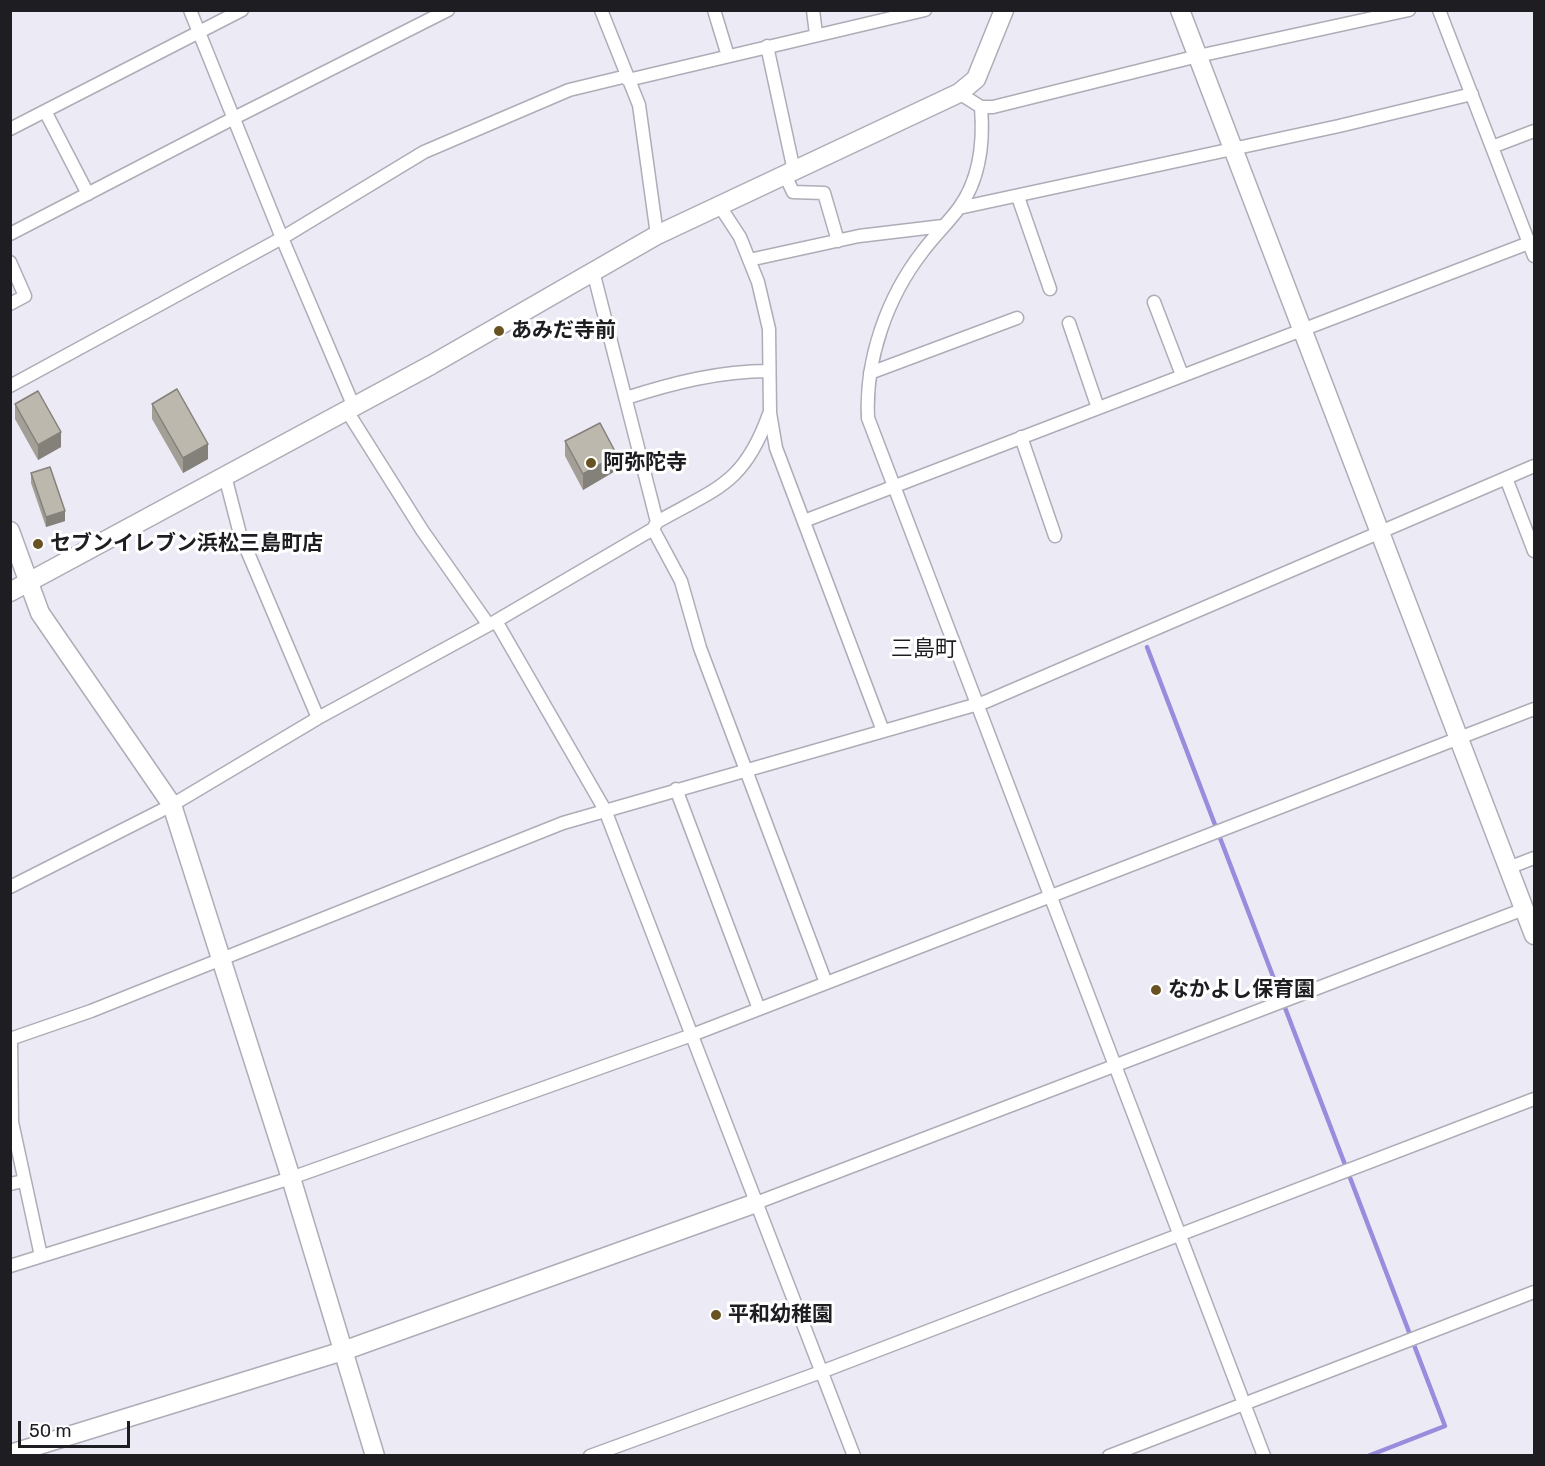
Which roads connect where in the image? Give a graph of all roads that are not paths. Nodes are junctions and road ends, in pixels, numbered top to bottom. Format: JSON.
{"nodes":[{"id":1,"x":190,"y":10,"type":"edge"},
{"id":2,"x":242,"y":10,"type":"edge"},
{"id":3,"x":448,"y":10,"type":"edge"},
{"id":4,"x":601,"y":10,"type":"edge"},
{"id":5,"x":714,"y":10,"type":"edge"},
{"id":6,"x":813,"y":10,"type":"edge"},
{"id":7,"x":925,"y":10,"type":"edge"},
{"id":8,"x":1004,"y":10,"type":"edge"},
{"id":9,"x":1180,"y":10,"type":"edge"},
{"id":10,"x":1409,"y":10,"type":"edge"},
{"id":11,"x":1439,"y":10,"type":"edge"},
{"id":12,"x":199,"y":32,"type":"junction"},
{"id":13,"x":816,"y":34,"type":"junction"},
{"id":14,"x":767,"y":46,"type":"junction"},
{"id":15,"x":728,"y":56,"type":"junction"},
{"id":16,"x":1198,"y":57,"type":"junction"},
{"id":17,"x":628,"y":78,"type":"junction"},
{"id":18,"x":959,"y":93,"type":"junction"},
{"id":19,"x":1472,"y":94,"type":"junction"},
{"id":20,"x":981,"y":107,"type":"junction"},
{"id":21,"x":45,"y":111,"type":"junction"},
{"id":22,"x":234,"y":118,"type":"junction"},
{"id":23,"x":10,"y":129,"type":"edge"},
{"id":24,"x":1534,"y":131,"type":"edge"},
{"id":25,"x":1492,"y":147,"type":"junction"},
{"id":26,"x":1232,"y":148,"type":"junction"},
{"id":27,"x":789,"y":173,"type":"junction"},
{"id":28,"x":88,"y":194,"type":"junction"},
{"id":29,"x":1018,"y":197,"type":"junction"},
{"id":30,"x":719,"y":205,"type":"junction"},
{"id":31,"x":959,"y":208,"type":"junction"},
{"id":32,"x":944,"y":226,"type":"junction"},
{"id":33,"x":10,"y":234,"type":"edge"},
{"id":34,"x":657,"y":236,"type":"junction"},
{"id":35,"x":282,"y":238,"type":"junction"},
{"id":36,"x":838,"y":241,"type":"junction"},
{"id":37,"x":1532,"y":242,"type":"edge"},
{"id":38,"x":1534,"y":256,"type":"edge"},
{"id":39,"x":749,"y":260,"type":"junction"},
{"id":40,"x":10,"y":262,"type":"edge"},
{"id":41,"x":593,"y":271,"type":"junction"},
{"id":42,"x":1050,"y":289,"type":"dead end"},
{"id":43,"x":1154,"y":302,"type":"dead end"},
{"id":44,"x":10,"y":304,"type":"edge"},
{"id":45,"x":1017,"y":318,"type":"dead end"},
{"id":46,"x":1069,"y":323,"type":"dead end"},
{"id":47,"x":1302,"y":330,"type":"junction"},
{"id":48,"x":769,"y":371,"type":"junction"},
{"id":49,"x":870,"y":373,"type":"junction"},
{"id":50,"x":1182,"y":375,"type":"junction"},
{"id":51,"x":10,"y":386,"type":"edge"},
{"id":52,"x":626,"y":398,"type":"junction"},
{"id":53,"x":1098,"y":408,"type":"junction"},
{"id":54,"x":351,"y":409,"type":"junction"},
{"id":55,"x":770,"y":413,"type":"junction"},
{"id":56,"x":1021,"y":437,"type":"junction"},
{"id":57,"x":1534,"y":466,"type":"edge"},
{"id":58,"x":225,"y":476,"type":"junction"},
{"id":59,"x":1506,"y":478,"type":"junction"},
{"id":60,"x":892,"y":487,"type":"junction"},
{"id":61,"x":804,"y":521,"type":"junction"},
{"id":62,"x":655,"y":525,"type":"junction"},
{"id":63,"x":10,"y":531,"type":"edge"},
{"id":64,"x":1380,"y":532,"type":"junction"},
{"id":65,"x":1055,"y":536,"type":"dead end"},
{"id":66,"x":1534,"y":551,"type":"edge"},
{"id":67,"x":29,"y":582,"type":"junction"},
{"id":68,"x":10,"y":592,"type":"edge"},
{"id":69,"x":492,"y":623,"type":"junction"},
{"id":70,"x":976,"y":705,"type":"junction"},
{"id":71,"x":1534,"y":709,"type":"edge"},
{"id":72,"x":318,"y":718,"type":"junction"},
{"id":73,"x":882,"y":731,"type":"junction"},
{"id":74,"x":1459,"y":738,"type":"junction"},
{"id":75,"x":746,"y":770,"type":"junction"},
{"id":76,"x":676,"y":789,"type":"junction"},
{"id":77,"x":172,"y":805,"type":"junction"},
{"id":78,"x":605,"y":810,"type":"junction"},
{"id":79,"x":1534,"y":858,"type":"edge"},
{"id":80,"x":1508,"y":868,"type":"junction"},
{"id":81,"x":10,"y":887,"type":"edge"},
{"id":82,"x":1049,"y":896,"type":"junction"},
{"id":83,"x":1524,"y":909,"type":"junction"},
{"id":84,"x":1534,"y":935,"type":"edge"},
{"id":85,"x":221,"y":960,"type":"junction"},
{"id":86,"x":826,"y":983,"type":"junction"},
{"id":87,"x":759,"y":1009,"type":"junction"},
{"id":88,"x":692,"y":1035,"type":"junction"},
{"id":89,"x":11,"y":1039,"type":"edge"},
{"id":90,"x":1114,"y":1065,"type":"junction"},
{"id":91,"x":1534,"y":1099,"type":"edge"},
{"id":92,"x":291,"y":1178,"type":"junction"},
{"id":93,"x":23,"y":1181,"type":"junction"},
{"id":94,"x":10,"y":1184,"type":"edge"},
{"id":95,"x":756,"y":1203,"type":"junction"},
{"id":96,"x":1179,"y":1234,"type":"junction"},
{"id":97,"x":41,"y":1256,"type":"junction"},
{"id":98,"x":10,"y":1266,"type":"edge"},
{"id":99,"x":1534,"y":1292,"type":"edge"},
{"id":100,"x":343,"y":1351,"type":"junction"},
{"id":101,"x":821,"y":1372,"type":"junction"},
{"id":102,"x":1244,"y":1403,"type":"junction"},
{"id":103,"x":10,"y":1454,"type":"edge"},
{"id":104,"x":375,"y":1455,"type":"edge"},
{"id":105,"x":590,"y":1455,"type":"edge"},
{"id":106,"x":854,"y":1455,"type":"edge"},
{"id":107,"x":1109,"y":1455,"type":"edge"},
{"id":108,"x":1264,"y":1455,"type":"edge"}],
"edges":[{"from":1,"to":12,"type":"street"},
{"from":2,"to":12,"type":"street"},
{"from":3,"to":22,"type":"street"},
{"from":4,"to":17,"type":"street"},
{"from":5,"to":15,"type":"street"},
{"from":6,"to":13,"type":"street"},
{"from":7,"to":13,"type":"street"},
{"from":8,"to":18,"type":"street"},
{"from":9,"to":16,"type":"street"},
{"from":10,"to":16,"type":"street"},
{"from":11,"to":19,"type":"street"},
{"from":12,"to":21,"type":"street"},
{"from":12,"to":22,"type":"street"},
{"from":13,"to":14,"type":"street"},
{"from":14,"to":15,"type":"street"},
{"from":14,"to":27,"type":"street"},
{"from":15,"to":17,"type":"street"},
{"from":16,"to":20,"type":"street"},
{"from":16,"to":26,"type":"street"},
{"from":17,"to":34,"type":"street"},
{"from":17,"to":35,"type":"street"},
{"from":18,"to":20,"type":"street"},
{"from":18,"to":27,"type":"street"},
{"from":19,"to":25,"type":"street"},
{"from":19,"to":26,"type":"street"},
{"from":20,"to":31,"type":"street"},
{"from":21,"to":23,"type":"street"},
{"from":21,"to":28,"type":"street"},
{"from":22,"to":28,"type":"street"},
{"from":22,"to":35,"type":"street"},
{"from":24,"to":25,"type":"street"},
{"from":25,"to":37,"type":"street"},
{"from":26,"to":29,"type":"street"},
{"from":26,"to":47,"type":"street"},
{"from":27,"to":30,"type":"street"},
{"from":27,"to":36,"type":"street"},
{"from":28,"to":33,"type":"street"},
{"from":29,"to":31,"type":"street"},
{"from":29,"to":42,"type":"street"},
{"from":30,"to":34,"type":"street"},
{"from":30,"to":39,"type":"street"},
{"from":31,"to":32,"type":"street"},
{"from":32,"to":36,"type":"street"},
{"from":32,"to":49,"type":"street"},
{"from":34,"to":41,"type":"street"},
{"from":35,"to":51,"type":"street"},
{"from":35,"to":54,"type":"street"},
{"from":36,"to":39,"type":"street"},
{"from":37,"to":38,"type":"street"},
{"from":37,"to":47,"type":"street"},
{"from":39,"to":48,"type":"street"},
{"from":40,"to":44,"type":"street"},
{"from":41,"to":52,"type":"street"},
{"from":41,"to":54,"type":"street"},
{"from":43,"to":50,"type":"street"},
{"from":45,"to":49,"type":"street"},
{"from":46,"to":53,"type":"street"},
{"from":47,"to":50,"type":"street"},
{"from":47,"to":64,"type":"street"},
{"from":48,"to":52,"type":"street"},
{"from":48,"to":55,"type":"street"},
{"from":49,"to":60,"type":"street"},
{"from":50,"to":53,"type":"street"},
{"from":52,"to":62,"type":"street"},
{"from":53,"to":56,"type":"street"},
{"from":54,"to":58,"type":"street"},
{"from":54,"to":69,"type":"street"},
{"from":55,"to":61,"type":"street"},
{"from":55,"to":62,"type":"street"},
{"from":56,"to":60,"type":"street"},
{"from":56,"to":65,"type":"street"},
{"from":57,"to":59,"type":"street"},
{"from":58,"to":67,"type":"street"},
{"from":58,"to":72,"type":"street"},
{"from":59,"to":64,"type":"street"},
{"from":59,"to":66,"type":"street"},
{"from":60,"to":61,"type":"street"},
{"from":60,"to":70,"type":"street"},
{"from":61,"to":73,"type":"street"},
{"from":62,"to":69,"type":"street"},
{"from":62,"to":75,"type":"street"},
{"from":63,"to":67,"type":"street"},
{"from":64,"to":70,"type":"street"},
{"from":64,"to":74,"type":"street"},
{"from":67,"to":68,"type":"street"},
{"from":67,"to":77,"type":"street"},
{"from":69,"to":72,"type":"street"},
{"from":69,"to":78,"type":"street"},
{"from":70,"to":73,"type":"street"},
{"from":70,"to":82,"type":"street"},
{"from":71,"to":74,"type":"street"},
{"from":72,"to":77,"type":"street"},
{"from":73,"to":75,"type":"street"},
{"from":74,"to":80,"type":"street"},
{"from":74,"to":82,"type":"street"},
{"from":75,"to":76,"type":"street"},
{"from":75,"to":86,"type":"street"},
{"from":76,"to":78,"type":"street"},
{"from":76,"to":87,"type":"street"},
{"from":77,"to":81,"type":"street"},
{"from":77,"to":85,"type":"street"},
{"from":78,"to":85,"type":"street"},
{"from":78,"to":88,"type":"street"},
{"from":79,"to":80,"type":"street"},
{"from":80,"to":83,"type":"street"},
{"from":82,"to":86,"type":"street"},
{"from":82,"to":90,"type":"street"},
{"from":83,"to":84,"type":"street"},
{"from":83,"to":90,"type":"street"},
{"from":85,"to":89,"type":"street"},
{"from":85,"to":92,"type":"street"},
{"from":86,"to":87,"type":"street"},
{"from":87,"to":88,"type":"street"},
{"from":88,"to":92,"type":"street"},
{"from":88,"to":95,"type":"street"},
{"from":89,"to":93,"type":"street"},
{"from":90,"to":95,"type":"street"},
{"from":90,"to":96,"type":"street"},
{"from":91,"to":96,"type":"street"},
{"from":92,"to":97,"type":"street"},
{"from":92,"to":100,"type":"street"},
{"from":93,"to":94,"type":"street"},
{"from":93,"to":97,"type":"street"},
{"from":95,"to":100,"type":"street"},
{"from":95,"to":101,"type":"street"},
{"from":96,"to":101,"type":"street"},
{"from":96,"to":102,"type":"street"},
{"from":97,"to":98,"type":"street"},
{"from":99,"to":102,"type":"street"},
{"from":100,"to":103,"type":"street"},
{"from":100,"to":104,"type":"street"},
{"from":101,"to":105,"type":"street"},
{"from":101,"to":106,"type":"street"},
{"from":102,"to":107,"type":"street"},
{"from":102,"to":108,"type":"street"}]}
